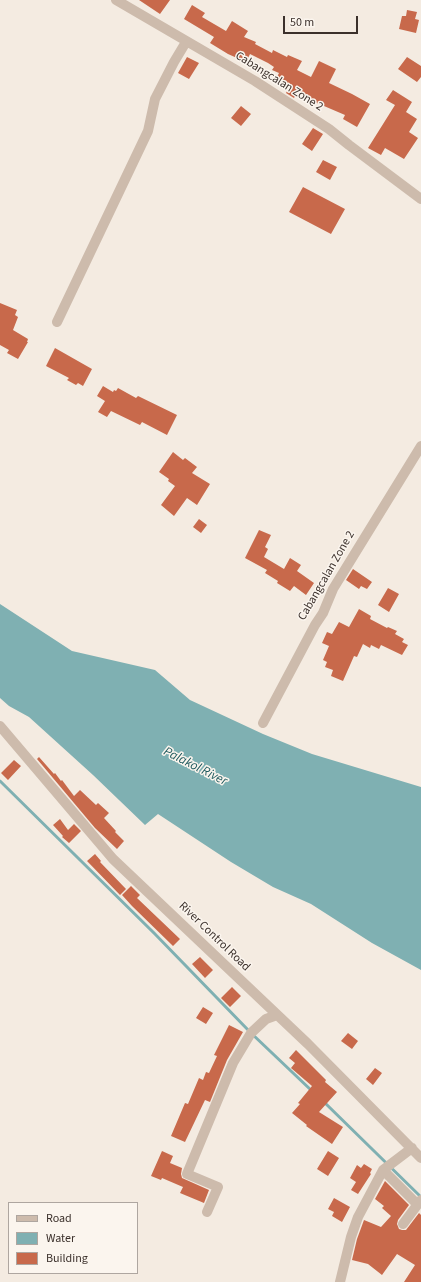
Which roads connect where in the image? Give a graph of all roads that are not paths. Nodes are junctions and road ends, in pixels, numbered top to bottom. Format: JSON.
{"nodes":[{"id":1,"x":116,"y":0,"type":"edge"},
{"id":2,"x":186,"y":42,"type":"junction"},
{"id":3,"x":421,"y":199,"type":"edge"},
{"id":4,"x":57,"y":322,"type":"dead end"},
{"id":5,"x":421,"y":446,"type":"edge"},
{"id":6,"x":263,"y":723,"type":"dead end"},
{"id":7,"x":0,"y":726,"type":"edge"},
{"id":8,"x":277,"y":1015,"type":"junction"},
{"id":9,"x":412,"y":1148,"type":"junction"},
{"id":10,"x":421,"y":1158,"type":"edge"},
{"id":11,"x":383,"y":1170,"type":"junction"},
{"id":12,"x":419,"y":1202,"type":"edge"},
{"id":13,"x":208,"y":1212,"type":"dead end"},
{"id":14,"x":402,"y":1224,"type":"dead end"},
{"id":15,"x":340,"y":1282,"type":"edge"}],
"edges":[{"from":1,"to":2,"type":"street","name":"Cabangcalan Zone 2"},
{"from":2,"to":3,"type":"street","name":"Cabangcalan Zone 2"},
{"from":2,"to":4,"type":"street"},
{"from":5,"to":6,"type":"street","name":"Cabangcalan Zone 2"},
{"from":7,"to":8,"type":"street","name":"River Control Road"},
{"from":8,"to":9,"type":"street","name":"River Control Road"},
{"from":8,"to":13,"type":"street"},
{"from":9,"to":10,"type":"street","name":"River Control Road"},
{"from":9,"to":11,"type":"street"},
{"from":11,"to":12,"type":"street"},
{"from":11,"to":15,"type":"street"},
{"from":12,"to":14,"type":"street"}]}
